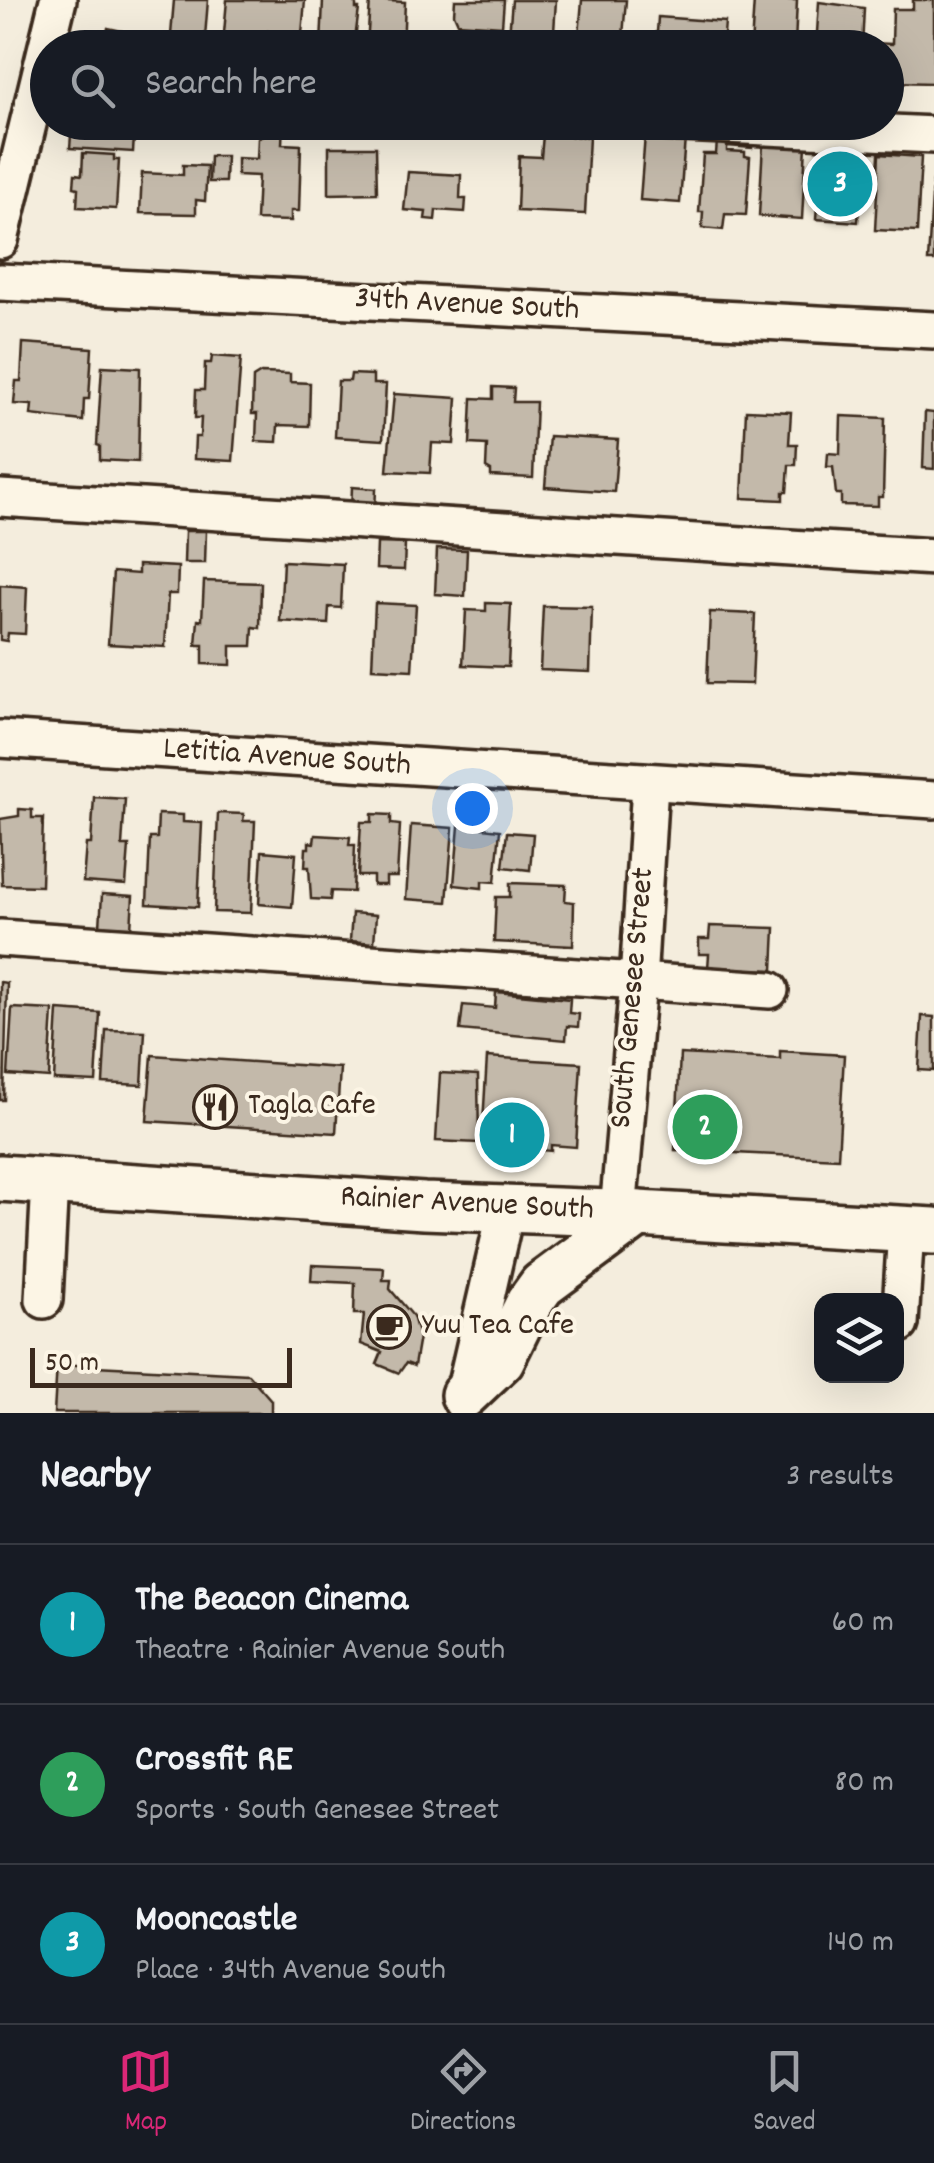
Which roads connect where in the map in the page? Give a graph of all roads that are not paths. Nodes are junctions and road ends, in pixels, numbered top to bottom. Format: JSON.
{"nodes":[{"id":1,"x":58,"y":0,"type":"edge"},
{"id":2,"x":53,"y":30,"type":"edge"},
{"id":3,"x":30,"y":119,"type":"edge"},
{"id":4,"x":904,"y":134,"type":"edge"},
{"id":5,"x":934,"y":136,"type":"edge"},
{"id":6,"x":10,"y":162,"type":"edge"},
{"id":7,"x":0,"y":240,"type":"edge"},
{"id":8,"x":0,"y":282,"type":"edge"},
{"id":9,"x":934,"y":330,"type":"edge"},
{"id":10,"x":0,"y":498,"type":"edge"},
{"id":11,"x":934,"y":557,"type":"edge"},
{"id":12,"x":0,"y":739,"type":"edge"},
{"id":13,"x":650,"y":784,"type":"junction"},
{"id":14,"x":934,"y":800,"type":"edge"},
{"id":15,"x":0,"y":938,"type":"edge"},
{"id":16,"x":638,"y":982,"type":"junction"},
{"id":17,"x":770,"y":990,"type":"dead end"},
{"id":18,"x":0,"y":1178,"type":"edge"},
{"id":19,"x":50,"y":1181,"type":"junction"},
{"id":20,"x":506,"y":1210,"type":"junction"},
{"id":21,"x":628,"y":1213,"type":"junction"},
{"id":22,"x":920,"y":1231,"type":"edge"},
{"id":23,"x":44,"y":1300,"type":"dead end"},
{"id":24,"x":904,"y":1305,"type":"edge"},
{"id":25,"x":462,"y":1404,"type":"edge"}],
"edges":[{"from":1,"to":2,"type":"street"},
{"from":3,"to":6,"type":"street"},
{"from":4,"to":5,"type":"street"},
{"from":6,"to":7,"type":"street"},
{"from":8,"to":9,"type":"street","name":"34th Avenue South"},
{"from":10,"to":11,"type":"street"},
{"from":12,"to":13,"type":"street","name":"Letitia Avenue South"},
{"from":13,"to":14,"type":"street","name":"Letitia Avenue South"},
{"from":13,"to":16,"type":"street","name":"South Genesee Street"},
{"from":15,"to":16,"type":"street"},
{"from":16,"to":17,"type":"street"},
{"from":16,"to":21,"type":"street","name":"South Genesee Street"},
{"from":18,"to":19,"type":"main road","name":"Rainier Avenue South"},
{"from":19,"to":20,"type":"main road","name":"Rainier Avenue South"},
{"from":19,"to":23,"type":"street"},
{"from":20,"to":21,"type":"main road","name":"Rainier Avenue South"},
{"from":20,"to":25,"type":"street"},
{"from":21,"to":22,"type":"main road","name":"Rainier Avenue South"},
{"from":21,"to":25,"type":"main road"},
{"from":22,"to":24,"type":"street"}]}
